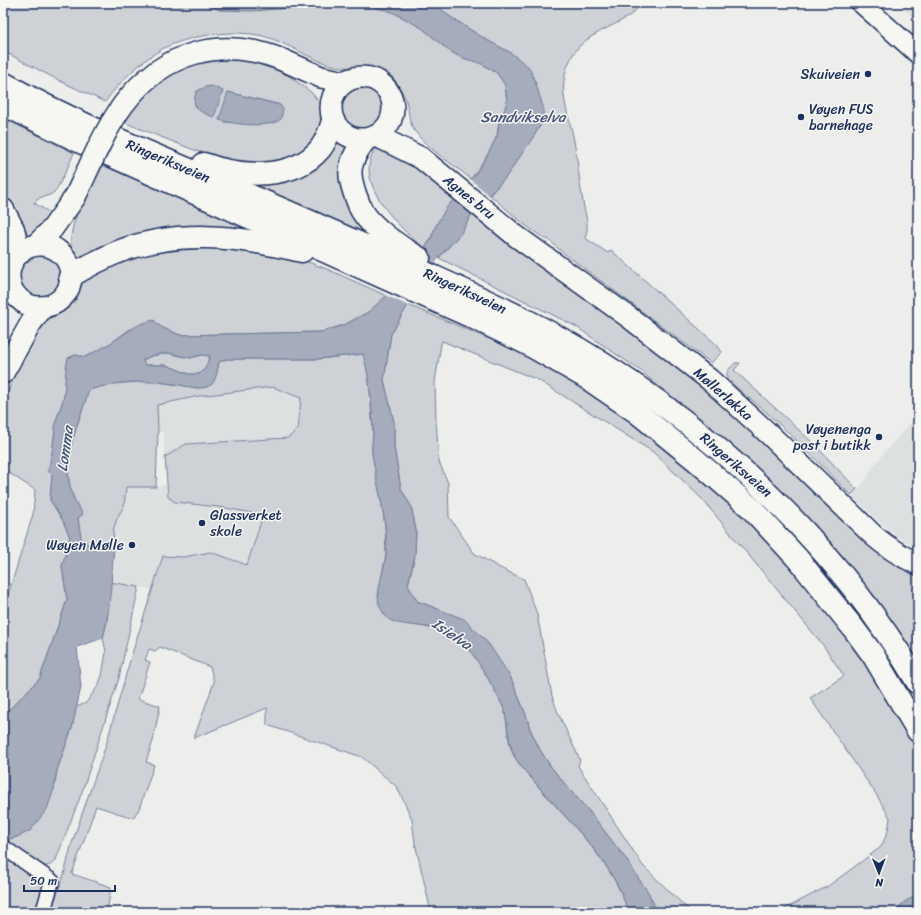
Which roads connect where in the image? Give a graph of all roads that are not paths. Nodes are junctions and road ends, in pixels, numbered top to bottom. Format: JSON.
{"nodes":[{"id":1,"x":861,"y":3,"type":"edge"},
{"id":2,"x":918,"y":54,"type":"edge"},
{"id":3,"x":3,"y":83,"type":"edge"},
{"id":4,"x":333,"y":96,"type":"junction"},
{"id":5,"x":3,"y":104,"type":"edge"},
{"id":6,"x":384,"y":132,"type":"junction"},
{"id":7,"x":126,"y":143,"type":"junction"},
{"id":8,"x":74,"y":197,"type":"junction"},
{"id":9,"x":3,"y":210,"type":"edge"},
{"id":10,"x":516,"y":236,"type":"joint"},
{"id":11,"x":28,"y":249,"type":"junction"},
{"id":12,"x":359,"y":254,"type":"junction"},
{"id":13,"x":62,"y":255,"type":"junction"},
{"id":14,"x":70,"y":277,"type":"junction"},
{"id":15,"x":17,"y":297,"type":"junction"},
{"id":16,"x":474,"y":306,"type":"junction"},
{"id":17,"x":43,"y":307,"type":"junction"},
{"id":18,"x":4,"y":371,"type":"edge"},
{"id":19,"x":918,"y":564,"type":"edge"},
{"id":20,"x":915,"y":678,"type":"edge"},
{"id":21,"x":915,"y":725,"type":"edge"},
{"id":22,"x":3,"y":847,"type":"edge"},
{"id":23,"x":43,"y":912,"type":"edge"}],
"edges":[{"from":1,"to":2,"type":"main road"},
{"from":3,"to":7,"type":"highway","name":"Ringeriksveien"},
{"from":4,"to":6,"type":"main road"},
{"from":4,"to":6,"type":"main road"},
{"from":4,"to":7,"type":"highway"},
{"from":4,"to":8,"type":"main road","bridge":true},
{"from":5,"to":12,"type":"highway","name":"Ringeriksveien"},
{"from":6,"to":10,"type":"main road","name":"Agnes bru"},
{"from":6,"to":16,"type":"highway"},
{"from":7,"to":12,"type":"highway","name":"Ringeriksveien"},
{"from":8,"to":11,"type":"main road"},
{"from":8,"to":13,"type":"main road"},
{"from":9,"to":11,"type":"highway"},
{"from":10,"to":19,"type":"main road","name":"Møllerløkka"},
{"from":11,"to":13,"type":"main road"},
{"from":11,"to":15,"type":"main road"},
{"from":12,"to":14,"type":"highway"},
{"from":12,"to":16,"type":"highway","name":"Ringeriksveien"},
{"from":13,"to":14,"type":"main road"},
{"from":14,"to":17,"type":"main road"},
{"from":15,"to":17,"type":"main road"},
{"from":15,"to":18,"type":"main road"},
{"from":16,"to":20,"type":"highway","name":"Ringeriksveien"},
{"from":16,"to":21,"type":"highway","name":"Ringeriksveien"},
{"from":17,"to":18,"type":"main road"},
{"from":22,"to":23,"type":"street"}]}
